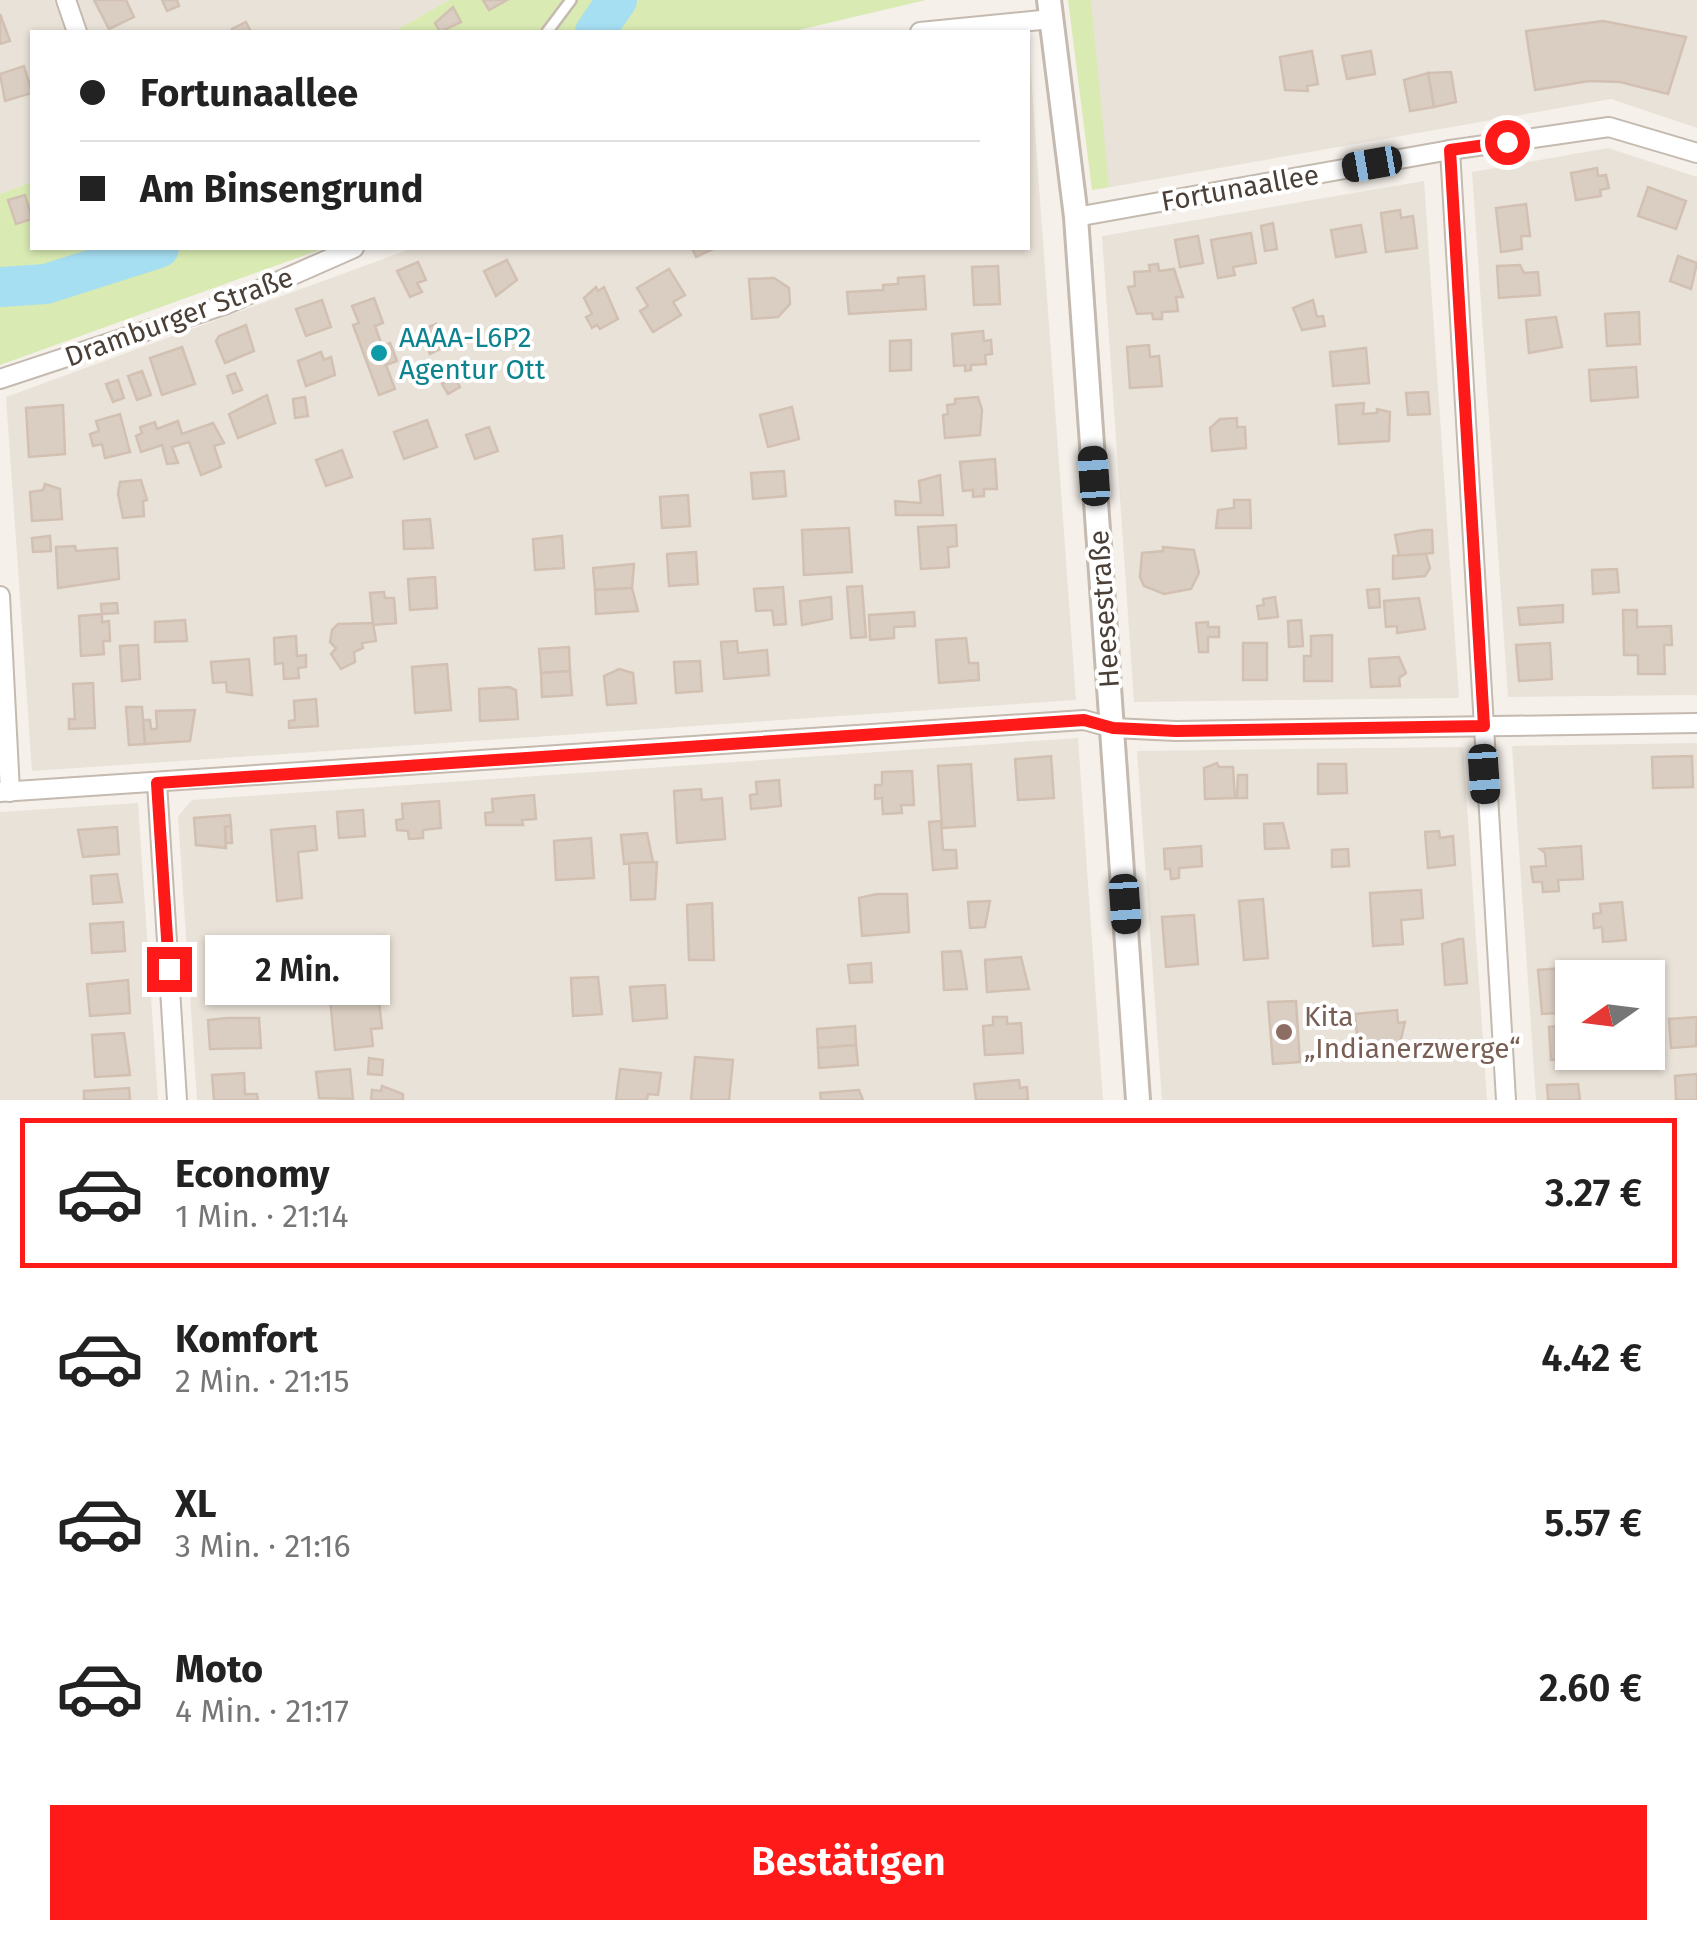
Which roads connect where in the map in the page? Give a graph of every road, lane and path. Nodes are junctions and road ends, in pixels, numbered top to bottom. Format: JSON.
{"nodes":[{"id":1,"x":66,"y":0,"type":"edge"},
{"id":2,"x":571,"y":0,"type":"edge"},
{"id":3,"x":1050,"y":10,"type":"edge"},
{"id":4,"x":76,"y":30,"type":"edge"},
{"id":5,"x":548,"y":30,"type":"edge"},
{"id":6,"x":932,"y":30,"type":"edge"},
{"id":7,"x":1450,"y":150,"type":"junction"},
{"id":8,"x":1697,"y":153,"type":"edge"},
{"id":9,"x":1076,"y":217,"type":"junction"},
{"id":10,"x":349,"y":250,"type":"edge"},
{"id":11,"x":0,"y":379,"type":"edge"},
{"id":12,"x":0,"y":596,"type":"edge"},
{"id":13,"x":1697,"y":723,"type":"edge"},
{"id":14,"x":1484,"y":726,"type":"junction"},
{"id":15,"x":1113,"y":728,"type":"junction"},
{"id":16,"x":157,"y":783,"type":"junction"},
{"id":17,"x":5,"y":792,"type":"edge"},
{"id":18,"x":177,"y":1100,"type":"edge"},
{"id":19,"x":1138,"y":1100,"type":"edge"},
{"id":20,"x":1506,"y":1100,"type":"edge"}],
"edges":[{"from":1,"to":4,"type":"street"},
{"from":2,"to":5,"type":"lane"},
{"from":3,"to":6,"type":"street"},
{"from":3,"to":9,"type":"street","name":"Heesestraße"},
{"from":7,"to":8,"type":"street","name":"Fortunaallee"},
{"from":7,"to":9,"type":"street","name":"Fortunaallee"},
{"from":7,"to":14,"type":"street"},
{"from":9,"to":15,"type":"street","name":"Heesestraße"},
{"from":10,"to":11,"type":"street","name":"Dramburger Straße"},
{"from":12,"to":17,"type":"street"},
{"from":13,"to":14,"type":"street"},
{"from":14,"to":15,"type":"street"},
{"from":14,"to":20,"type":"street"},
{"from":15,"to":16,"type":"street"},
{"from":15,"to":19,"type":"street","name":"Heesestraße"},
{"from":16,"to":17,"type":"street"},
{"from":16,"to":18,"type":"street"}]}
